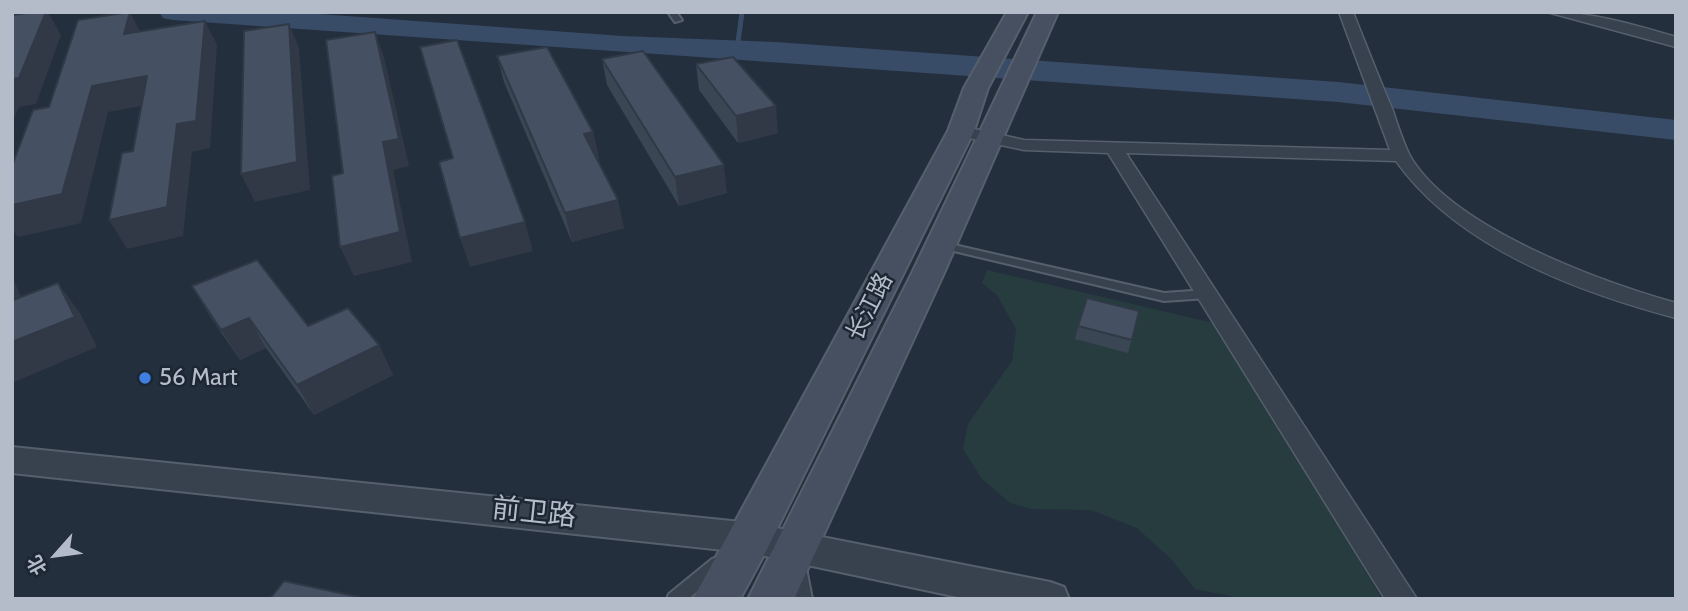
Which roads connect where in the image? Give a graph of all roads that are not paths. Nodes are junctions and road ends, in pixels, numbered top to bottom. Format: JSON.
{"nodes":[{"id":1,"x":1018,"y":12,"type":"edge"},
{"id":2,"x":1048,"y":12,"type":"edge"},
{"id":3,"x":1346,"y":12,"type":"edge"},
{"id":4,"x":1554,"y":12,"type":"edge"},
{"id":5,"x":1676,"y":42,"type":"edge"},
{"id":6,"x":975,"y":134,"type":"junction"},
{"id":7,"x":1113,"y":148,"type":"junction"},
{"id":8,"x":1401,"y":156,"type":"junction"},
{"id":9,"x":941,"y":245,"type":"junction"},
{"id":10,"x":1207,"y":294,"type":"junction"},
{"id":11,"x":1676,"y":311,"type":"edge"},
{"id":12,"x":12,"y":460,"type":"edge"},
{"id":13,"x":751,"y":538,"type":"junction"},
{"id":14,"x":796,"y":547,"type":"junction"},
{"id":15,"x":675,"y":599,"type":"edge"},
{"id":16,"x":716,"y":599,"type":"edge"},
{"id":17,"x":771,"y":599,"type":"edge"},
{"id":18,"x":804,"y":599,"type":"edge"},
{"id":19,"x":1050,"y":599,"type":"edge"},
{"id":20,"x":1402,"y":599,"type":"edge"}],
"edges":[{"from":1,"to":6,"type":"main road","name":"长江路"},
{"from":2,"to":6,"type":"main road","name":"长江路"},
{"from":3,"to":8,"type":"street"},
{"from":4,"to":5,"type":"street"},
{"from":6,"to":7,"type":"street"},
{"from":6,"to":9,"type":"main road","name":"长江路"},
{"from":6,"to":13,"type":"main road","name":"长江路"},
{"from":7,"to":8,"type":"street"},
{"from":7,"to":10,"type":"street"},
{"from":8,"to":11,"type":"street"},
{"from":9,"to":10,"type":"lane"},
{"from":9,"to":14,"type":"main road","name":"长江路"},
{"from":10,"to":20,"type":"street"},
{"from":12,"to":13,"type":"street","name":"前卫路"},
{"from":13,"to":14,"type":"street","name":"前卫路"},
{"from":13,"to":15,"type":"lane"},
{"from":13,"to":16,"type":"main road","name":"长江路"},
{"from":14,"to":17,"type":"main road","name":"长江路"},
{"from":14,"to":18,"type":"lane"},
{"from":14,"to":19,"type":"street","name":"前卫路"}]}
